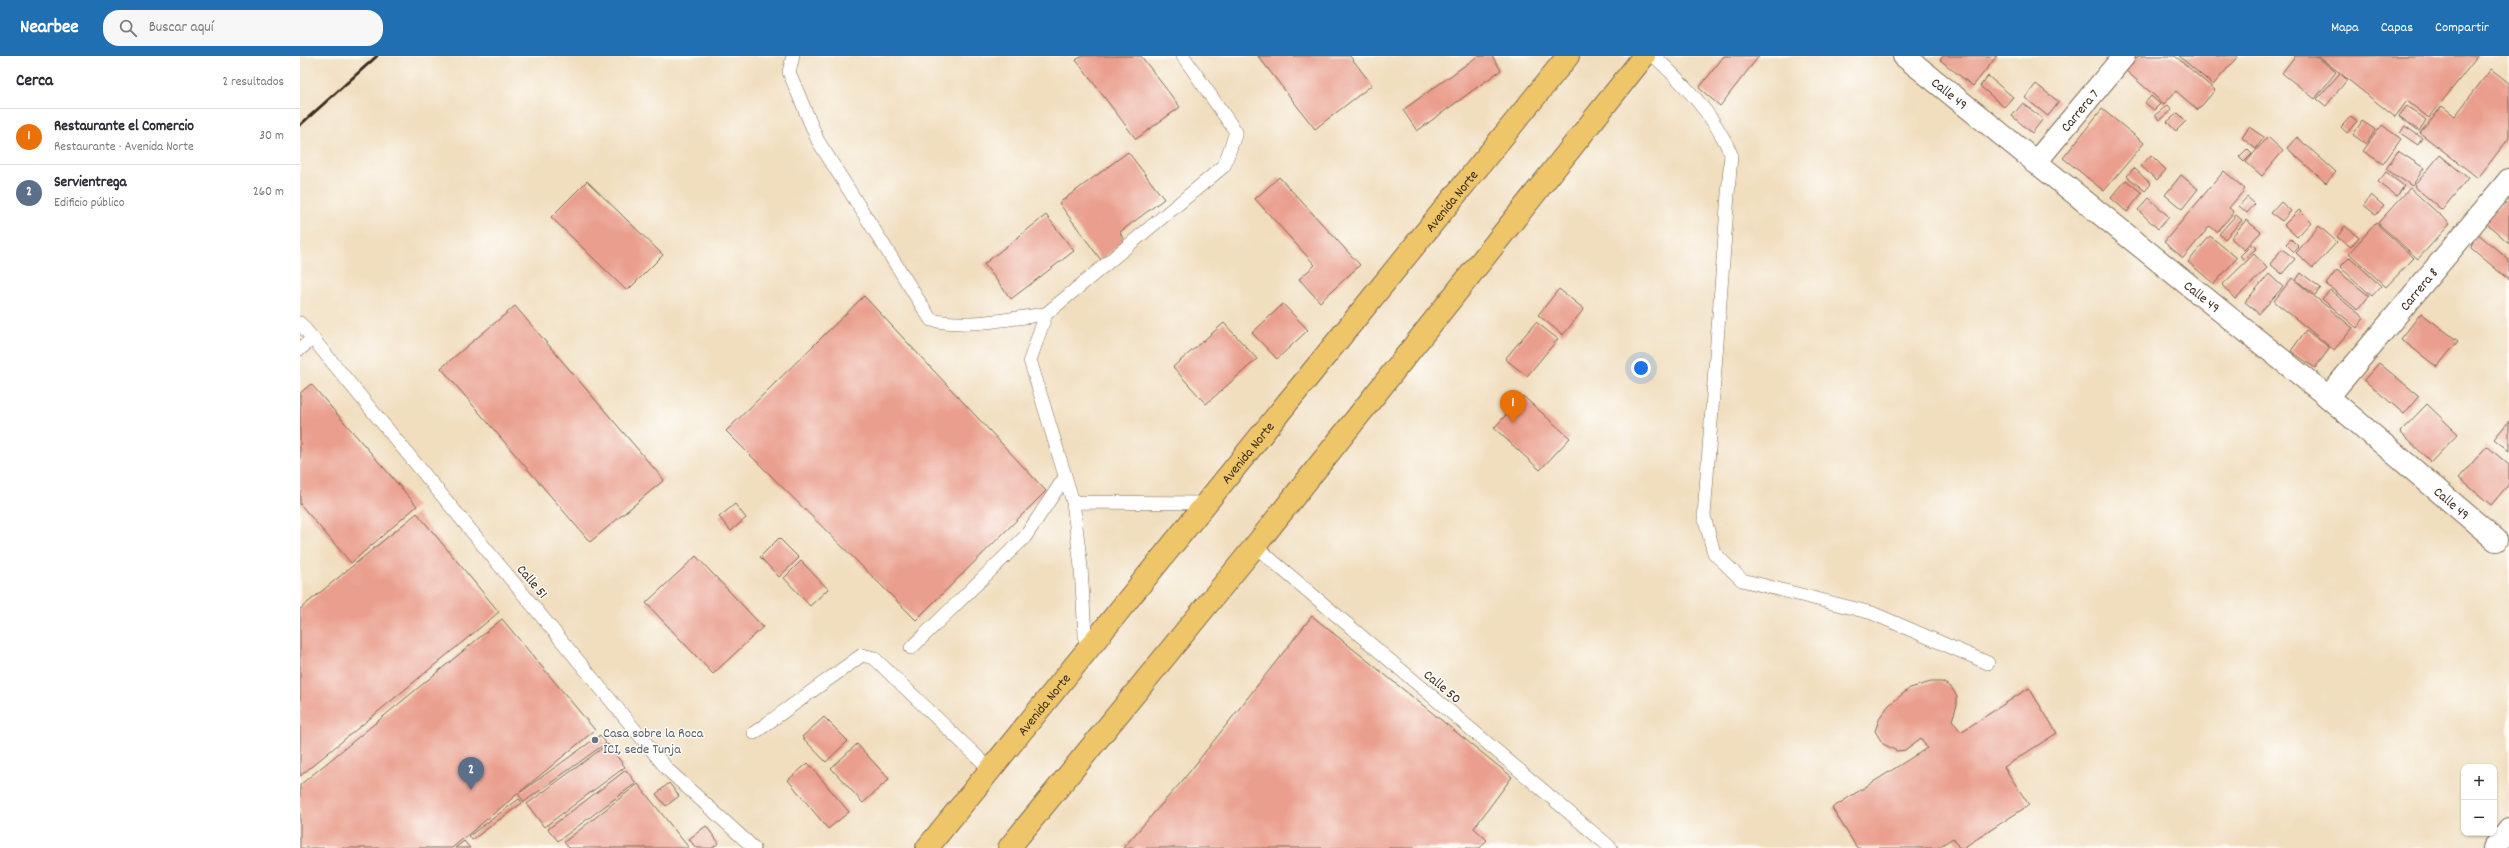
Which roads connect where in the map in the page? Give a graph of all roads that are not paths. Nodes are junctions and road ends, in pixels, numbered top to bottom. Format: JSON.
{"nodes":[{"id":1,"x":793,"y":56,"type":"edge"},
{"id":2,"x":1182,"y":56,"type":"edge"},
{"id":3,"x":1568,"y":56,"type":"edge"},
{"id":4,"x":1644,"y":56,"type":"edge"},
{"id":5,"x":1654,"y":56,"type":"edge"},
{"id":6,"x":1904,"y":56,"type":"edge"},
{"id":7,"x":2124,"y":56,"type":"edge"},
{"id":8,"x":2035,"y":163,"type":"junction"},
{"id":9,"x":2509,"y":180,"type":"edge"},
{"id":10,"x":1046,"y":314,"type":"junction"},
{"id":11,"x":300,"y":323,"type":"edge"},
{"id":12,"x":312,"y":339,"type":"junction"},
{"id":13,"x":300,"y":349,"type":"edge"},
{"id":14,"x":2328,"y":397,"type":"junction"},
{"id":15,"x":1065,"y":477,"type":"junction"},
{"id":16,"x":1073,"y":502,"type":"junction"},
{"id":17,"x":1207,"y":503,"type":"junction"},
{"id":18,"x":2496,"y":540,"type":"dead end"},
{"id":19,"x":1255,"y":546,"type":"junction"},
{"id":20,"x":911,"y":648,"type":"dead end"},
{"id":21,"x":1086,"y":652,"type":"junction"},
{"id":22,"x":1988,"y":663,"type":"dead end"},
{"id":23,"x":754,"y":733,"type":"dead end"},
{"id":24,"x":991,"y":770,"type":"junction"},
{"id":25,"x":2509,"y":829,"type":"edge"},
{"id":26,"x":754,"y":848,"type":"edge"},
{"id":27,"x":927,"y":848,"type":"edge"},
{"id":28,"x":1010,"y":848,"type":"edge"},
{"id":29,"x":1611,"y":848,"type":"edge"},
{"id":30,"x":2494,"y":848,"type":"edge"}],
"edges":[{"from":1,"to":10,"type":"lane"},
{"from":2,"to":10,"type":"lane"},
{"from":3,"to":17,"type":"main road","name":"Avenida Norte"},
{"from":4,"to":19,"type":"main road"},
{"from":5,"to":22,"type":"lane"},
{"from":6,"to":8,"type":"street","name":"Calle 49"},
{"from":7,"to":8,"type":"street","name":"Carrera 7"},
{"from":8,"to":14,"type":"street","name":"Calle 49"},
{"from":9,"to":14,"type":"street","name":"Carrera 8"},
{"from":10,"to":15,"type":"lane"},
{"from":11,"to":12,"type":"lane","name":"Calle 51"},
{"from":12,"to":13,"type":"lane"},
{"from":12,"to":26,"type":"lane","name":"Calle 51"},
{"from":14,"to":18,"type":"street","name":"Calle 49"},
{"from":15,"to":16,"type":"lane"},
{"from":15,"to":20,"type":"lane"},
{"from":16,"to":17,"type":"lane"},
{"from":16,"to":21,"type":"lane"},
{"from":17,"to":21,"type":"main road","name":"Avenida Norte"},
{"from":19,"to":28,"type":"main road"},
{"from":19,"to":29,"type":"lane","name":"Calle 50"},
{"from":21,"to":24,"type":"main road","name":"Avenida Norte"},
{"from":23,"to":24,"type":"lane"},
{"from":24,"to":27,"type":"main road","name":"Avenida Norte"},
{"from":25,"to":30,"type":"street"}]}
